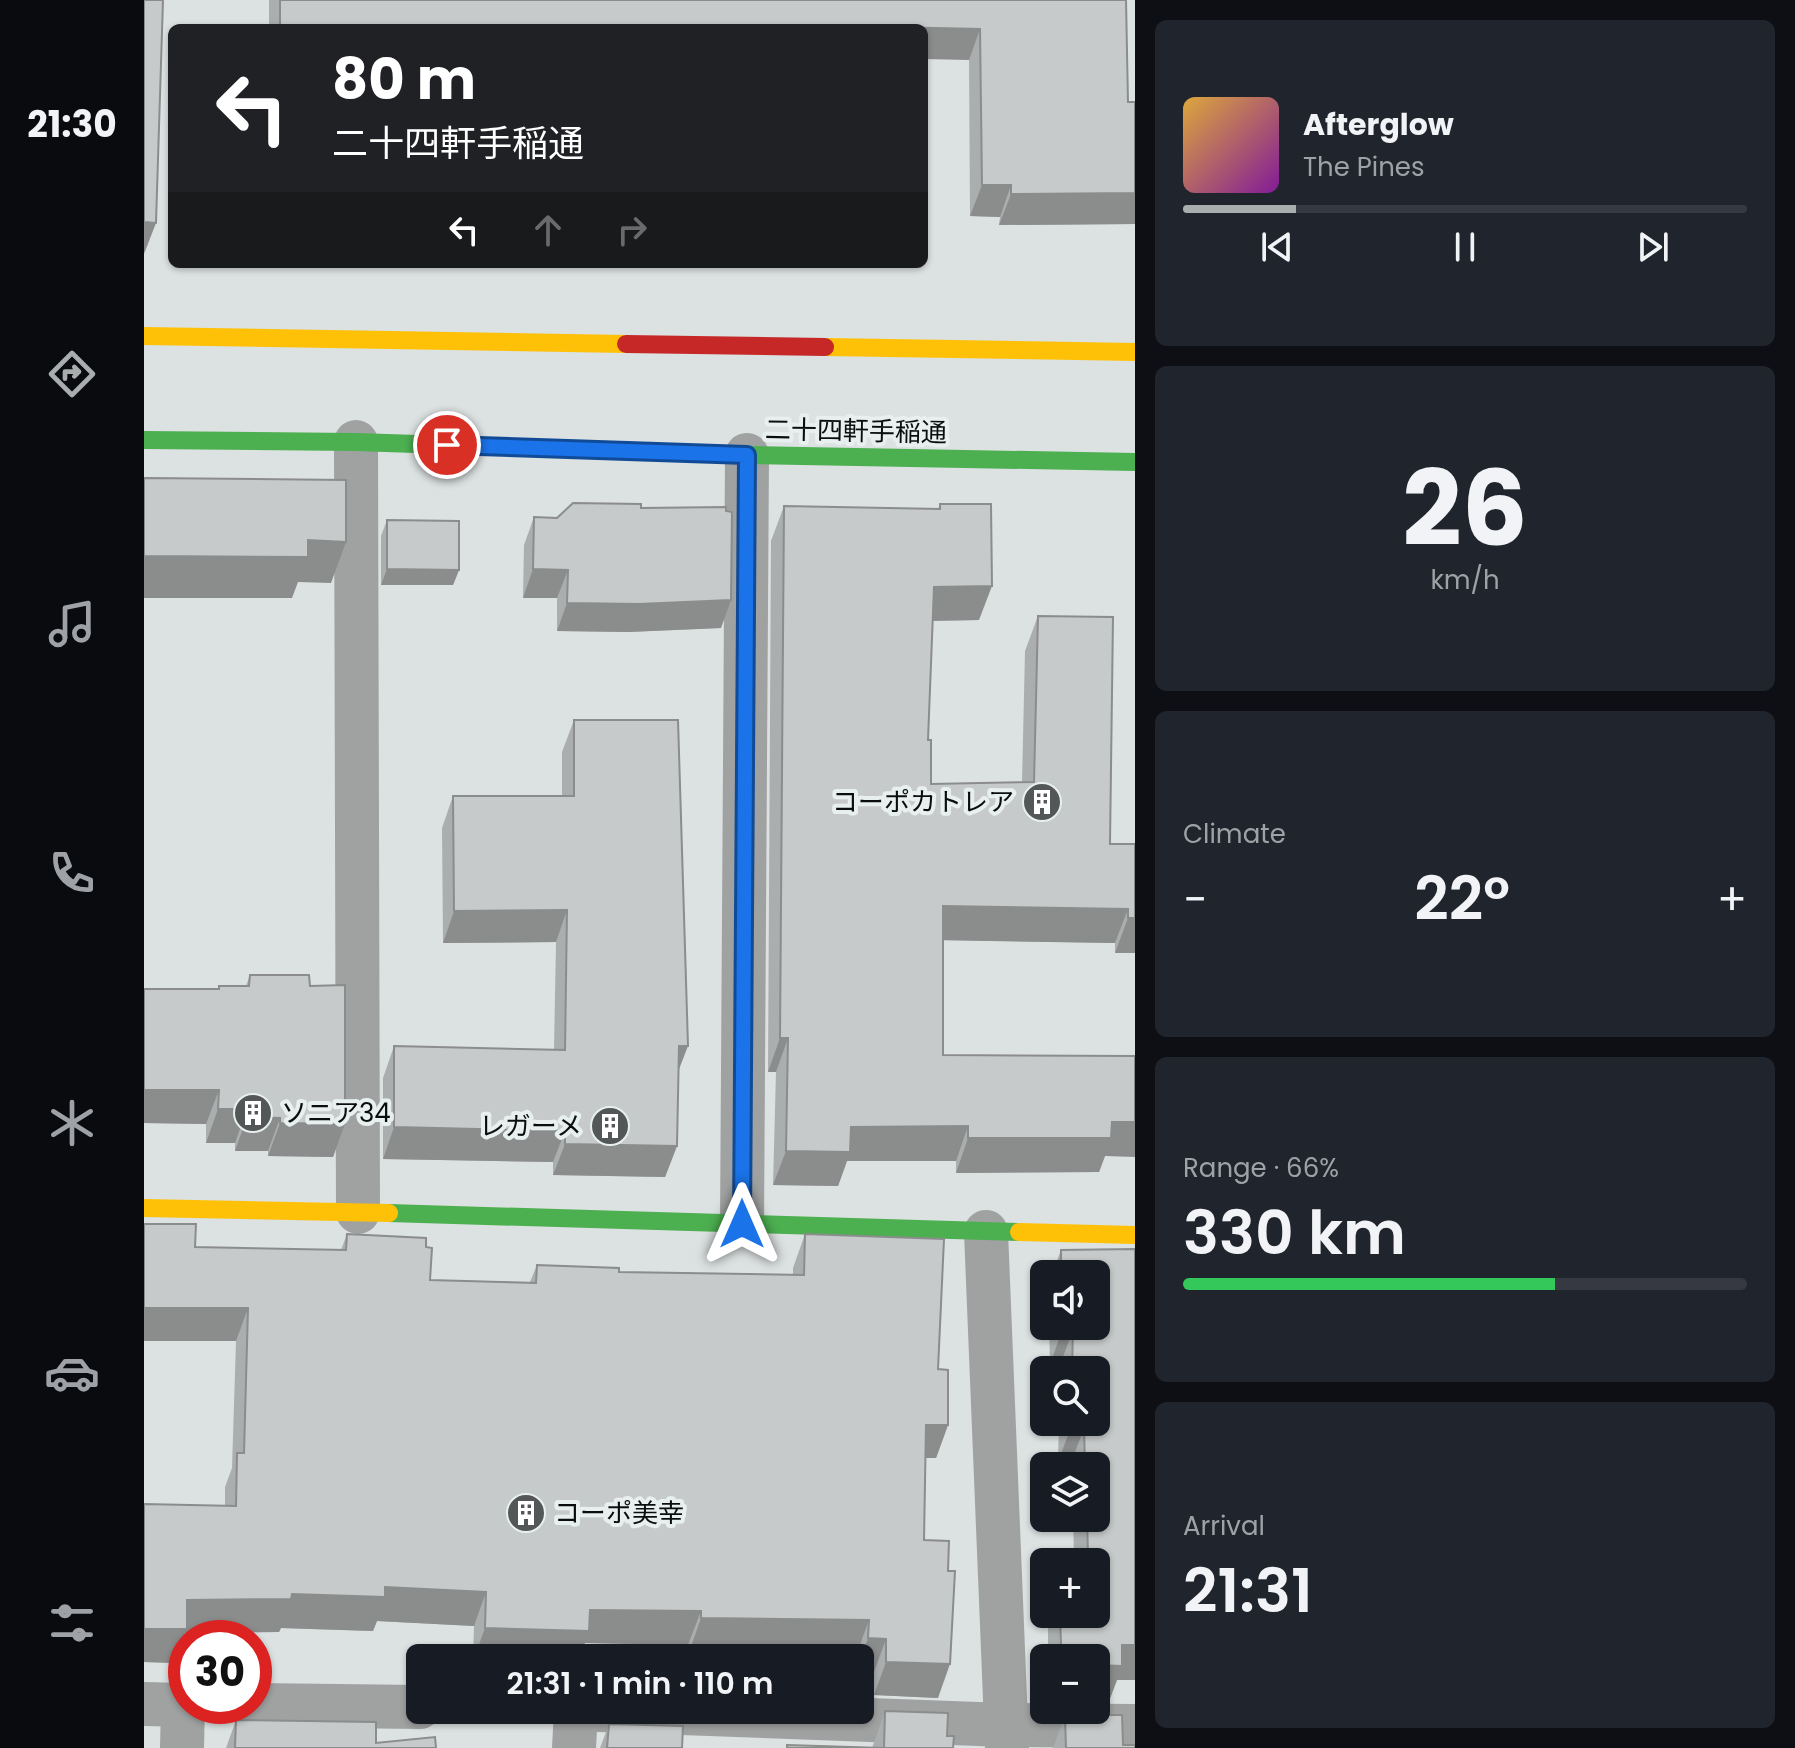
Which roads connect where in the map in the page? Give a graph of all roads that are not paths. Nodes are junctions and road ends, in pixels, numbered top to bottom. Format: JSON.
{"nodes":[{"id":1,"x":144,"y":336,"type":"edge"},
{"id":2,"x":1135,"y":352,"type":"edge"},
{"id":3,"x":144,"y":440,"type":"edge"},
{"id":4,"x":356,"y":442,"type":"junction"},
{"id":5,"x":747,"y":455,"type":"junction"},
{"id":6,"x":1135,"y":462,"type":"edge"},
{"id":7,"x":144,"y":1208,"type":"edge"},
{"id":8,"x":358,"y":1212,"type":"junction"},
{"id":9,"x":742,"y":1224,"type":"junction"},
{"id":10,"x":986,"y":1232,"type":"junction"},
{"id":11,"x":1135,"y":1235,"type":"edge"},
{"id":12,"x":272,"y":1705,"type":"edge"},
{"id":13,"x":406,"y":1707,"type":"edge"},
{"id":14,"x":176,"y":1724,"type":"edge"},
{"id":15,"x":575,"y":1724,"type":"edge"},
{"id":16,"x":818,"y":1724,"type":"edge"},
{"id":17,"x":1135,"y":1726,"type":"edge"},
{"id":18,"x":1006,"y":1736,"type":"edge"},
{"id":19,"x":182,"y":1748,"type":"edge"},
{"id":20,"x":574,"y":1748,"type":"edge"}],
"edges":[{"from":1,"to":2,"type":"street"},
{"from":3,"to":4,"type":"street","name":"二十四軒手稲通"},
{"from":4,"to":5,"type":"street","name":"二十四軒手稲通"},
{"from":4,"to":8,"type":"street"},
{"from":5,"to":6,"type":"street","name":"二十四軒手稲通"},
{"from":5,"to":9,"type":"street"},
{"from":7,"to":8,"type":"street"},
{"from":8,"to":9,"type":"street"},
{"from":9,"to":10,"type":"street"},
{"from":10,"to":11,"type":"street"},
{"from":10,"to":18,"type":"street"},
{"from":12,"to":13,"type":"street"},
{"from":14,"to":19,"type":"street"},
{"from":15,"to":20,"type":"street"},
{"from":16,"to":18,"type":"street"},
{"from":17,"to":18,"type":"street"}]}
